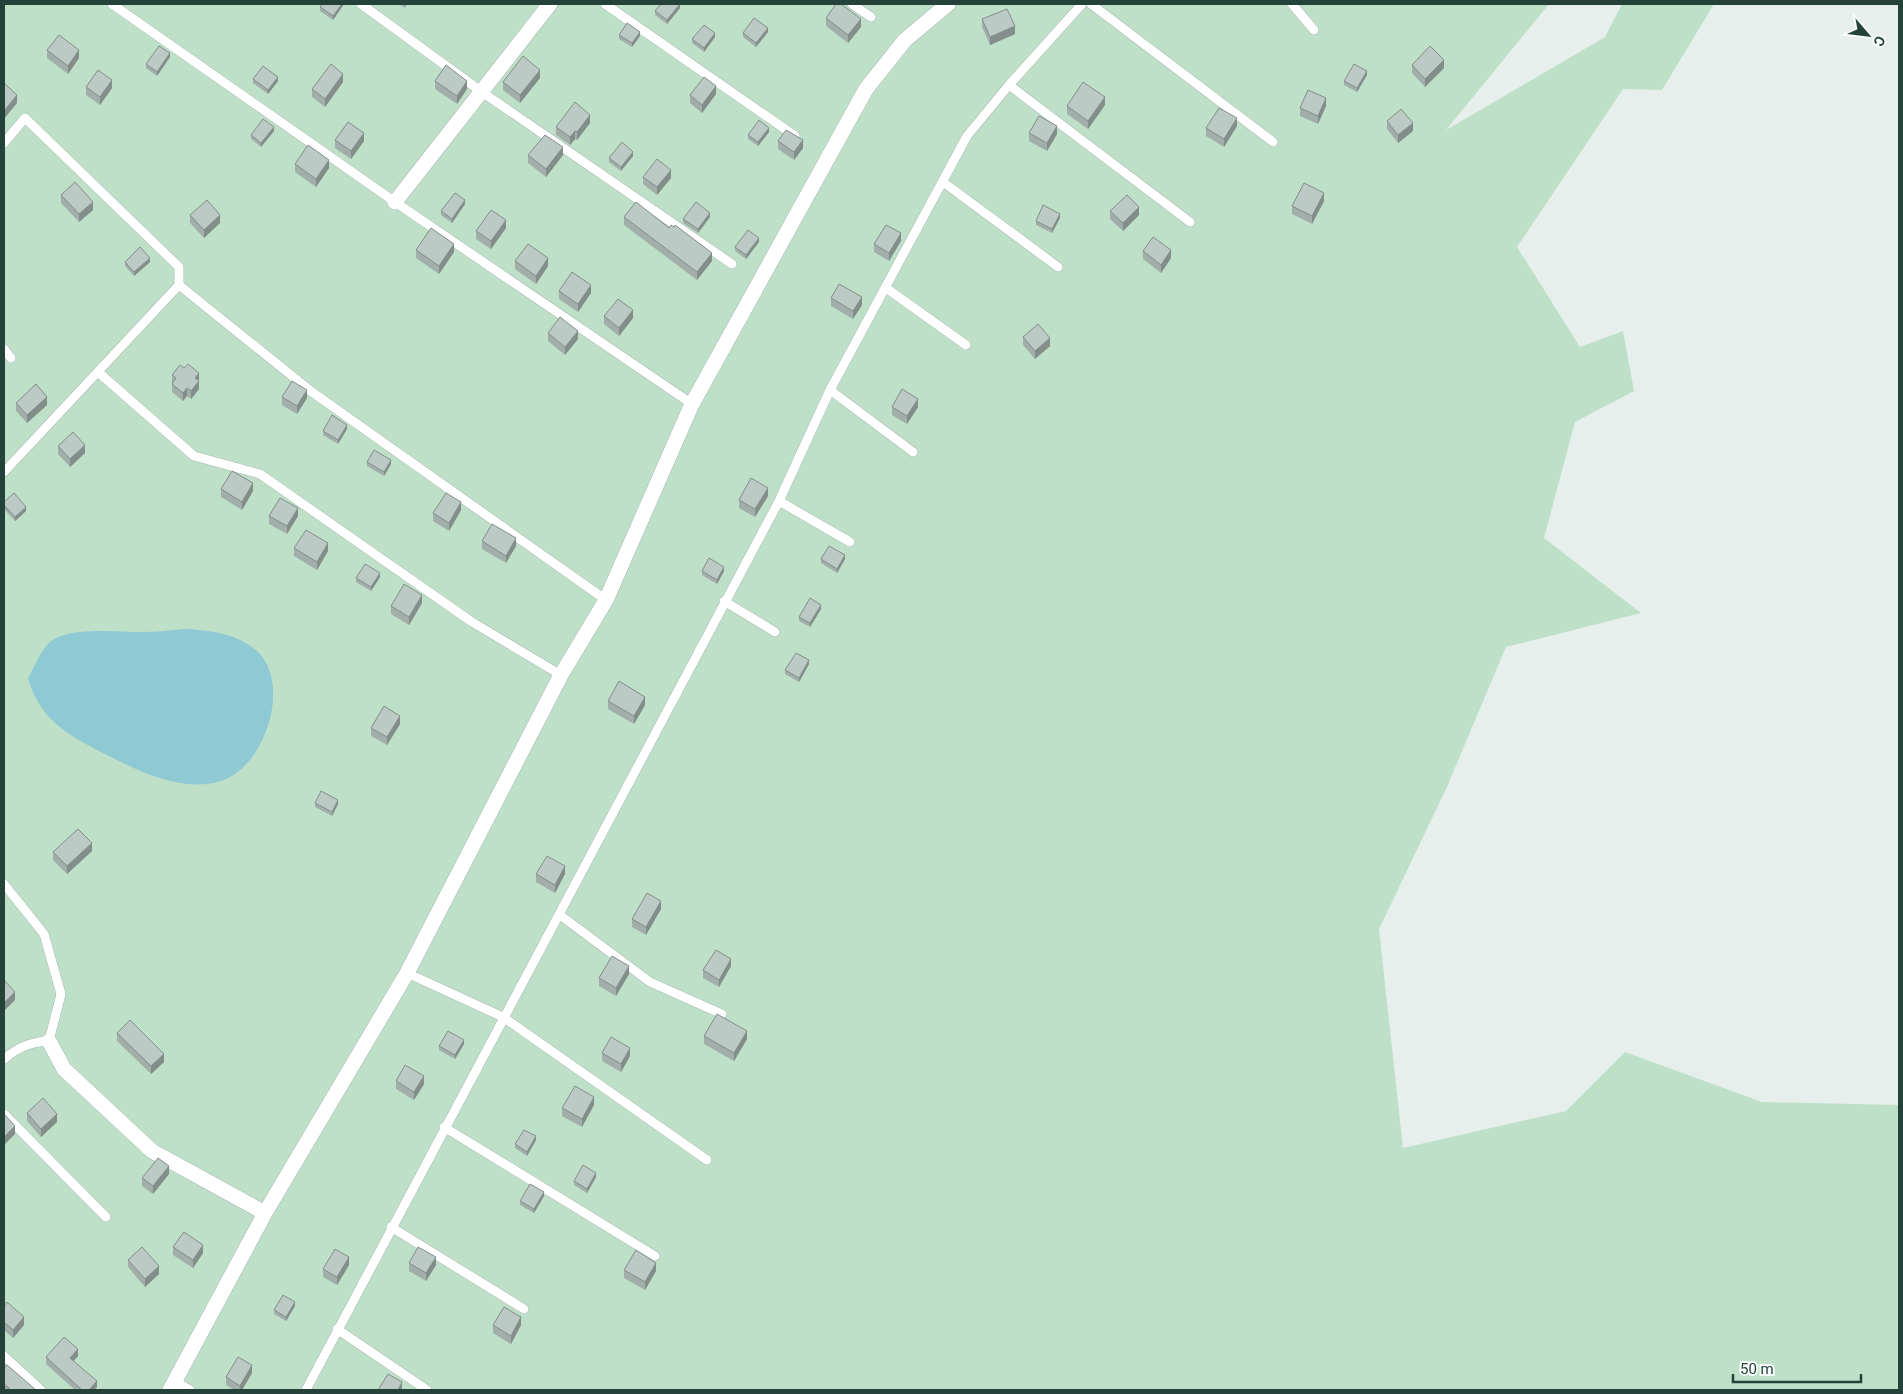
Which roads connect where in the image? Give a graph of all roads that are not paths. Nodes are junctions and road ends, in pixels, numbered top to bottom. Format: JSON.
{"nodes":[{"id":1,"x":112,"y":4,"type":"edge"},
{"id":2,"x":361,"y":4,"type":"edge"},
{"id":3,"x":550,"y":4,"type":"edge"},
{"id":4,"x":605,"y":4,"type":"edge"},
{"id":5,"x":852,"y":4,"type":"edge"},
{"id":6,"x":948,"y":4,"type":"edge"},
{"id":7,"x":1082,"y":4,"type":"edge"},
{"id":8,"x":1091,"y":4,"type":"edge"},
{"id":9,"x":1292,"y":4,"type":"edge"},
{"id":10,"x":871,"y":17,"type":"dead end"},
{"id":11,"x":1314,"y":30,"type":"dead end"},
{"id":12,"x":1009,"y":85,"type":"junction"},
{"id":13,"x":482,"y":92,"type":"junction"},
{"id":14,"x":803,"y":142,"type":"edge"},
{"id":15,"x":1273,"y":142,"type":"dead end"},
{"id":16,"x":4,"y":143,"type":"edge"},
{"id":17,"x":943,"y":182,"type":"junction"},
{"id":18,"x":395,"y":202,"type":"junction"},
{"id":19,"x":1190,"y":222,"type":"dead end"},
{"id":20,"x":732,"y":264,"type":"dead end"},
{"id":21,"x":1058,"y":267,"type":"dead end"},
{"id":22,"x":179,"y":285,"type":"junction"},
{"id":23,"x":886,"y":288,"type":"junction"},
{"id":24,"x":966,"y":345,"type":"dead end"},
{"id":25,"x":4,"y":349,"type":"edge"},
{"id":26,"x":11,"y":358,"type":"dead end"},
{"id":27,"x":98,"y":372,"type":"junction"},
{"id":28,"x":830,"y":390,"type":"junction"},
{"id":29,"x":692,"y":404,"type":"junction"},
{"id":30,"x":913,"y":452,"type":"dead end"},
{"id":31,"x":4,"y":472,"type":"edge"},
{"id":32,"x":778,"y":501,"type":"junction"},
{"id":33,"x":850,"y":542,"type":"dead end"},
{"id":34,"x":606,"y":600,"type":"junction"},
{"id":35,"x":724,"y":601,"type":"junction"},
{"id":36,"x":775,"y":632,"type":"dead end"},
{"id":37,"x":561,"y":675,"type":"junction"},
{"id":38,"x":4,"y":884,"type":"edge"},
{"id":39,"x":560,"y":915,"type":"junction"},
{"id":40,"x":407,"y":973,"type":"junction"},
{"id":41,"x":722,"y":1014,"type":"edge"},
{"id":42,"x":503,"y":1017,"type":"junction"},
{"id":43,"x":49,"y":1041,"type":"junction"},
{"id":44,"x":4,"y":1059,"type":"edge"},
{"id":45,"x":4,"y":1114,"type":"edge"},
{"id":46,"x":444,"y":1127,"type":"junction"},
{"id":47,"x":707,"y":1160,"type":"dead end"},
{"id":48,"x":265,"y":1212,"type":"junction"},
{"id":49,"x":106,"y":1217,"type":"dead end"},
{"id":50,"x":391,"y":1227,"type":"junction"},
{"id":51,"x":655,"y":1256,"type":"dead end"},
{"id":52,"x":524,"y":1309,"type":"dead end"},
{"id":53,"x":337,"y":1329,"type":"junction"},
{"id":54,"x":4,"y":1356,"type":"edge"},
{"id":55,"x":173,"y":1386,"type":"edge"},
{"id":56,"x":41,"y":1390,"type":"edge"},
{"id":57,"x":190,"y":1390,"type":"edge"},
{"id":58,"x":306,"y":1390,"type":"edge"},
{"id":59,"x":427,"y":1390,"type":"edge"}],
"edges":[{"from":1,"to":18,"type":"lane"},
{"from":2,"to":13,"type":"lane"},
{"from":3,"to":13,"type":"street"},
{"from":4,"to":14,"type":"lane"},
{"from":5,"to":10,"type":"lane"},
{"from":6,"to":29,"type":"street"},
{"from":7,"to":12,"type":"lane"},
{"from":8,"to":15,"type":"lane"},
{"from":9,"to":11,"type":"lane"},
{"from":12,"to":17,"type":"lane"},
{"from":12,"to":19,"type":"lane"},
{"from":13,"to":18,"type":"street"},
{"from":13,"to":20,"type":"lane"},
{"from":16,"to":22,"type":"lane"},
{"from":17,"to":21,"type":"lane"},
{"from":17,"to":23,"type":"lane"},
{"from":18,"to":29,"type":"lane"},
{"from":22,"to":27,"type":"lane"},
{"from":22,"to":34,"type":"lane"},
{"from":23,"to":24,"type":"lane"},
{"from":23,"to":28,"type":"lane"},
{"from":25,"to":26,"type":"lane"},
{"from":27,"to":31,"type":"lane"},
{"from":27,"to":37,"type":"lane"},
{"from":28,"to":30,"type":"lane"},
{"from":28,"to":32,"type":"lane"},
{"from":29,"to":34,"type":"street"},
{"from":32,"to":33,"type":"lane"},
{"from":32,"to":35,"type":"lane"},
{"from":34,"to":37,"type":"street"},
{"from":35,"to":36,"type":"lane"},
{"from":35,"to":39,"type":"lane"},
{"from":37,"to":40,"type":"street"},
{"from":38,"to":43,"type":"lane"},
{"from":39,"to":41,"type":"lane"},
{"from":39,"to":42,"type":"lane"},
{"from":40,"to":42,"type":"lane"},
{"from":40,"to":48,"type":"street"},
{"from":42,"to":46,"type":"lane"},
{"from":42,"to":47,"type":"lane"},
{"from":43,"to":44,"type":"lane"},
{"from":43,"to":48,"type":"street"},
{"from":45,"to":49,"type":"lane"},
{"from":46,"to":50,"type":"lane"},
{"from":46,"to":51,"type":"lane"},
{"from":48,"to":55,"type":"street"},
{"from":50,"to":52,"type":"lane"},
{"from":50,"to":53,"type":"lane"},
{"from":53,"to":58,"type":"lane"},
{"from":53,"to":59,"type":"lane"},
{"from":54,"to":56,"type":"lane"},
{"from":55,"to":57,"type":"lane"}]}
